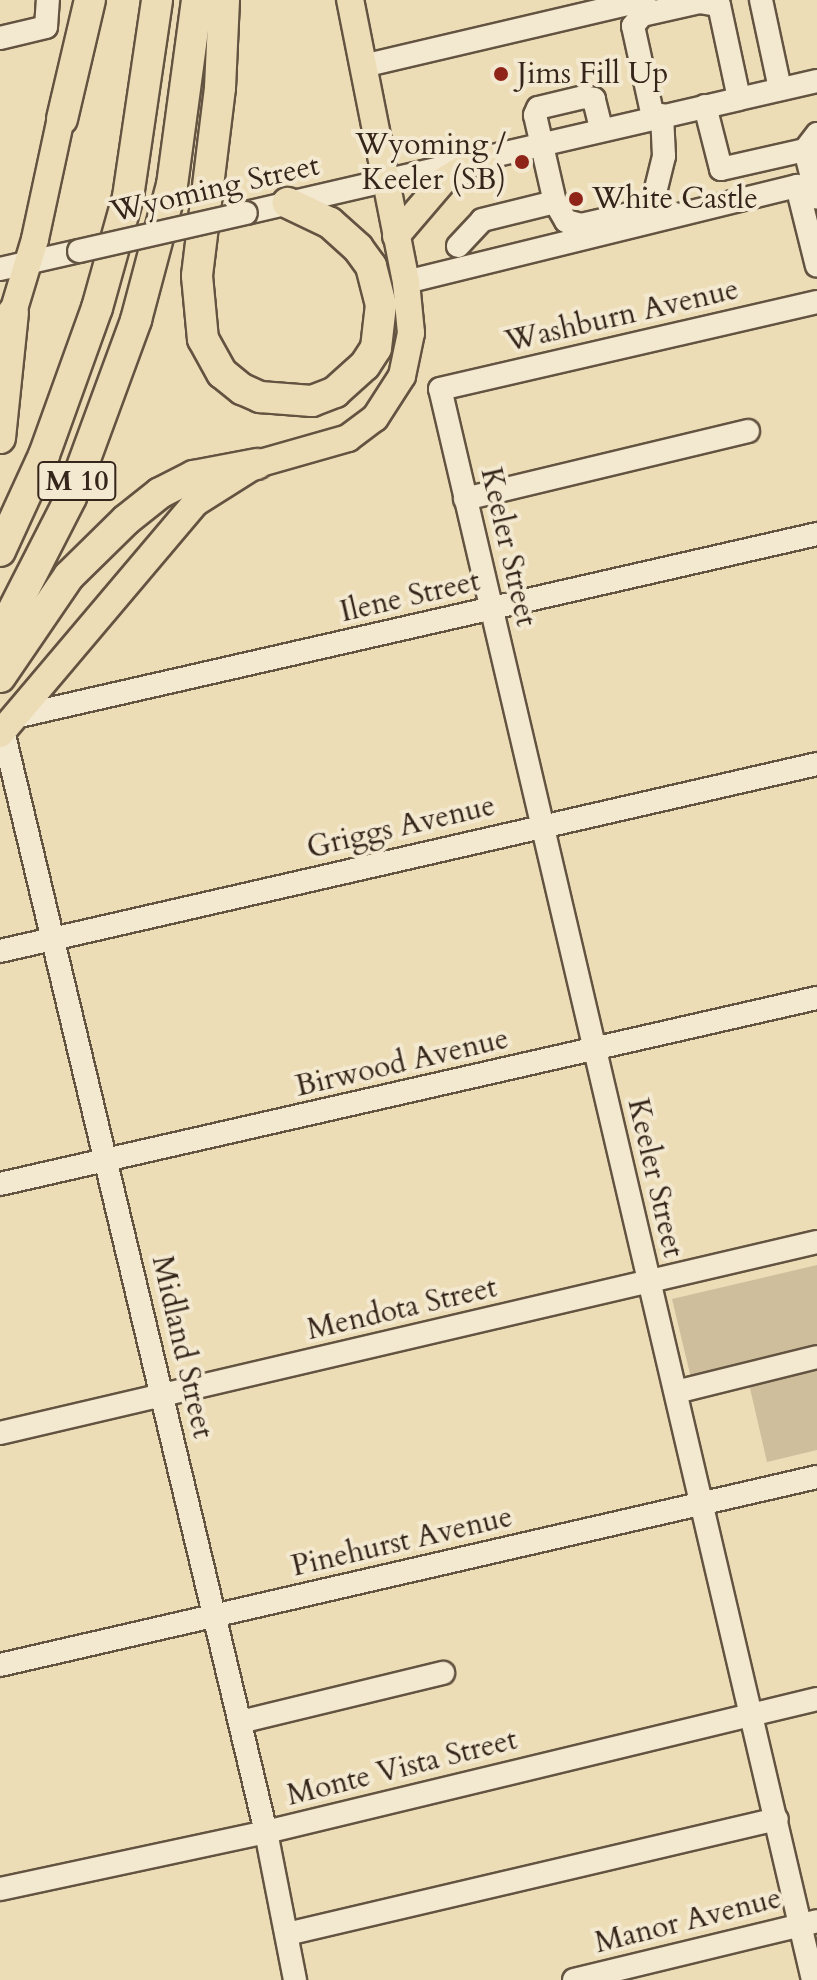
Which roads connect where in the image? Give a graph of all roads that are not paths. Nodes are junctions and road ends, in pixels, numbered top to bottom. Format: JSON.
{"nodes":[{"id":1,"x":48,"y":0,"type":"edge"},
{"id":2,"x":79,"y":0,"type":"edge"},
{"id":3,"x":90,"y":0,"type":"edge"},
{"id":4,"x":157,"y":0,"type":"edge"},
{"id":5,"x":197,"y":0,"type":"edge"},
{"id":6,"x":224,"y":0,"type":"edge"},
{"id":7,"x":350,"y":0,"type":"edge"},
{"id":8,"x":644,"y":0,"type":"edge"},
{"id":9,"x":761,"y":0,"type":"edge"},
{"id":10,"x":0,"y":38,"type":"edge"},
{"id":11,"x":363,"y":66,"type":"junction"},
{"id":12,"x":817,"y":81,"type":"edge"},
{"id":13,"x":780,"y":89,"type":"junction"},
{"id":14,"x":739,"y":98,"type":"junction"},
{"id":15,"x":705,"y":106,"type":"junction"},
{"id":16,"x":657,"y":116,"type":"junction"},
{"id":17,"x":62,"y":119,"type":"junction"},
{"id":18,"x":601,"y":128,"type":"junction"},
{"id":19,"x":542,"y":142,"type":"junction"},
{"id":20,"x":811,"y":142,"type":"edge"},
{"id":21,"x":483,"y":156,"type":"junction"},
{"id":22,"x":384,"y":180,"type":"junction"},
{"id":23,"x":817,"y":197,"type":"edge"},
{"id":24,"x":555,"y":202,"type":"junction"},
{"id":25,"x":288,"y":203,"type":"junction"},
{"id":26,"x":397,"y":238,"type":"junction"},
{"id":27,"x":458,"y":246,"type":"dead end"},
{"id":28,"x":28,"y":262,"type":"junction"},
{"id":29,"x":817,"y":266,"type":"edge"},
{"id":30,"x":0,"y":269,"type":"edge"},
{"id":31,"x":406,"y":282,"type":"junction"},
{"id":32,"x":817,"y":302,"type":"edge"},
{"id":33,"x":13,"y":313,"type":"junction"},
{"id":34,"x":0,"y":358,"type":"edge"},
{"id":35,"x":440,"y":389,"type":"joint"},
{"id":36,"x":748,"y":431,"type":"dead end"},
{"id":37,"x":0,"y":438,"type":"edge"},
{"id":38,"x":257,"y":464,"type":"junction"},
{"id":39,"x":465,"y":499,"type":"junction"},
{"id":40,"x":817,"y":534,"type":"edge"},
{"id":41,"x":0,"y":551,"type":"edge"},
{"id":42,"x":491,"y":609,"type":"junction"},
{"id":43,"x":0,"y":636,"type":"edge"},
{"id":44,"x":0,"y":677,"type":"edge"},
{"id":45,"x":6,"y":727,"type":"edge"},
{"id":46,"x":817,"y":764,"type":"edge"},
{"id":47,"x":541,"y":825,"type":"junction"},
{"id":48,"x":54,"y":940,"type":"junction"},
{"id":49,"x":0,"y":951,"type":"edge"},
{"id":50,"x":817,"y":998,"type":"edge"},
{"id":51,"x":595,"y":1049,"type":"junction"},
{"id":52,"x":107,"y":1161,"type":"junction"},
{"id":53,"x":0,"y":1184,"type":"edge"},
{"id":54,"x":817,"y":1242,"type":"edge"},
{"id":55,"x":648,"y":1282,"type":"junction"},
{"id":56,"x":817,"y":1357,"type":"edge"},
{"id":57,"x":676,"y":1392,"type":"junction"},
{"id":58,"x":163,"y":1396,"type":"junction"},
{"id":59,"x":0,"y":1433,"type":"edge"},
{"id":60,"x":817,"y":1477,"type":"edge"},
{"id":61,"x":703,"y":1505,"type":"junction"},
{"id":62,"x":215,"y":1616,"type":"junction"},
{"id":63,"x":0,"y":1665,"type":"edge"},
{"id":64,"x":443,"y":1673,"type":"dead end"},
{"id":65,"x":817,"y":1699,"type":"edge"},
{"id":66,"x":752,"y":1714,"type":"junction"},
{"id":67,"x":240,"y":1722,"type":"junction"},
{"id":68,"x":777,"y":1819,"type":"junction"},
{"id":69,"x":266,"y":1832,"type":"junction"},
{"id":70,"x":0,"y":1889,"type":"edge"},
{"id":71,"x":809,"y":1922,"type":"edge"},
{"id":72,"x":287,"y":1934,"type":"junction"},
{"id":73,"x":295,"y":1980,"type":"edge"},
{"id":74,"x":574,"y":1980,"type":"edge"},
{"id":75,"x":813,"y":1980,"type":"edge"}],
"edges":[{"from":1,"to":10,"type":"street"},
{"from":2,"to":17,"type":"main road"},
{"from":3,"to":17,"type":"highway"},
{"from":4,"to":41,"type":"highway","number":"M 10"},
{"from":5,"to":43,"type":"highway","number":"M 10"},
{"from":6,"to":25,"type":"highway"},
{"from":7,"to":11,"type":"main road"},
{"from":8,"to":11,"type":"street"},
{"from":9,"to":13,"type":"street"},
{"from":11,"to":22,"type":"main road"},
{"from":12,"to":13,"type":"street","name":"Wyoming Street"},
{"from":13,"to":14,"type":"street","name":"Wyoming Street"},
{"from":14,"to":15,"type":"street","name":"Wyoming Street"},
{"from":14,"to":16,"type":"street"},
{"from":15,"to":16,"type":"street","name":"Wyoming Street"},
{"from":15,"to":20,"type":"street"},
{"from":16,"to":18,"type":"street","name":"Wyoming Street"},
{"from":16,"to":24,"type":"street"},
{"from":17,"to":28,"type":"main road"},
{"from":18,"to":19,"type":"street","name":"Wyoming Street"},
{"from":18,"to":19,"type":"street"},
{"from":19,"to":21,"type":"street","name":"Wyoming Street"},
{"from":19,"to":24,"type":"street"},
{"from":20,"to":23,"type":"street"},
{"from":21,"to":22,"type":"street","name":"Wyoming Street"},
{"from":21,"to":26,"type":"main road"},
{"from":22,"to":25,"type":"street","name":"Wyoming Street"},
{"from":22,"to":26,"type":"main road"},
{"from":24,"to":27,"type":"street"},
{"from":25,"to":28,"type":"street","name":"Wyoming Street","bridge":true},
{"from":26,"to":31,"type":"main road"},
{"from":28,"to":30,"type":"street","name":"Wyoming Street"},
{"from":28,"to":33,"type":"main road"},
{"from":29,"to":31,"type":"street"},
{"from":31,"to":38,"type":"main road"},
{"from":32,"to":35,"type":"street","name":"Washburn Avenue"},
{"from":33,"to":34,"type":"main road"},
{"from":33,"to":37,"type":"highway"},
{"from":35,"to":39,"type":"street","name":"Keeler Street"},
{"from":36,"to":39,"type":"street"},
{"from":38,"to":44,"type":"highway"},
{"from":38,"to":45,"type":"main road"},
{"from":39,"to":42,"type":"street","name":"Keeler Street"},
{"from":40,"to":42,"type":"street","name":"Ilene Street"},
{"from":42,"to":45,"type":"street","name":"Ilene Street"},
{"from":42,"to":47,"type":"street","name":"Keeler Street"},
{"from":45,"to":48,"type":"street","name":"Midland Street"},
{"from":46,"to":47,"type":"street","name":"Griggs Avenue"},
{"from":47,"to":48,"type":"street","name":"Griggs Avenue"},
{"from":47,"to":51,"type":"street","name":"Keeler Street"},
{"from":48,"to":49,"type":"street","name":"Griggs Avenue"},
{"from":48,"to":52,"type":"street","name":"Midland Street"},
{"from":50,"to":51,"type":"street","name":"Birwood Avenue"},
{"from":51,"to":52,"type":"street","name":"Birwood Avenue"},
{"from":51,"to":55,"type":"street","name":"Keeler Street"},
{"from":52,"to":53,"type":"street","name":"Birwood Avenue"},
{"from":52,"to":58,"type":"street","name":"Midland Street"},
{"from":54,"to":55,"type":"street","name":"Mendota Street"},
{"from":55,"to":57,"type":"street","name":"Keeler Street"},
{"from":55,"to":58,"type":"street","name":"Mendota Street"},
{"from":56,"to":57,"type":"street"},
{"from":57,"to":61,"type":"street","name":"Keeler Street"},
{"from":58,"to":59,"type":"street","name":"Mendota Street"},
{"from":58,"to":62,"type":"street","name":"Midland Street"},
{"from":60,"to":61,"type":"street","name":"Pinehurst Avenue"},
{"from":61,"to":62,"type":"street","name":"Pinehurst Avenue"},
{"from":61,"to":66,"type":"street","name":"Keeler Street"},
{"from":62,"to":63,"type":"street","name":"Pinehurst Avenue"},
{"from":62,"to":67,"type":"street","name":"Midland Street"},
{"from":64,"to":67,"type":"street"},
{"from":65,"to":66,"type":"street","name":"Monte Vista Street"},
{"from":66,"to":68,"type":"street","name":"Keeler Street"},
{"from":66,"to":69,"type":"street","name":"Monte Vista Street"},
{"from":67,"to":69,"type":"street","name":"Midland Street"},
{"from":68,"to":71,"type":"street","name":"Keeler Street"},
{"from":68,"to":72,"type":"street"},
{"from":69,"to":70,"type":"street","name":"Monte Vista Street"},
{"from":69,"to":72,"type":"street","name":"Midland Street"},
{"from":71,"to":74,"type":"street","name":"Manor Avenue"},
{"from":71,"to":75,"type":"street","name":"Keeler Street"},
{"from":72,"to":73,"type":"street","name":"Midland Street"}]}
